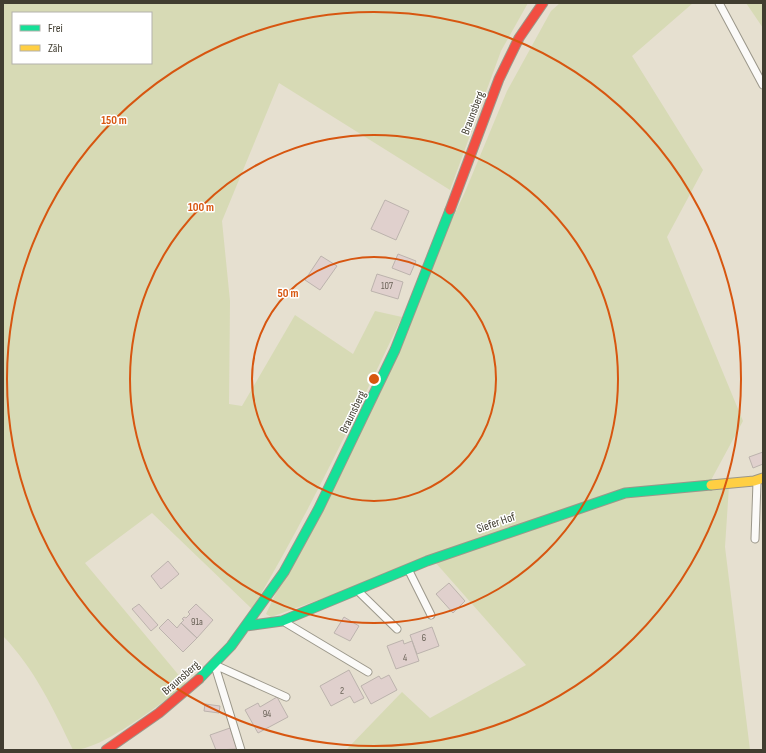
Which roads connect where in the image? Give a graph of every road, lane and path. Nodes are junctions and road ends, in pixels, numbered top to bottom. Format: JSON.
{"nodes":[{"id":1,"x":543,"y":3,"type":"edge"},
{"id":2,"x":719,"y":3,"type":"edge"},
{"id":3,"x":763,"y":85,"type":"edge"},
{"id":4,"x":760,"y":479,"type":"edge"},
{"id":5,"x":754,"y":539,"type":"dead end"},
{"id":6,"x":408,"y":569,"type":"junction"},
{"id":7,"x":358,"y":591,"type":"junction"},
{"id":8,"x":431,"y":615,"type":"dead end"},
{"id":9,"x":282,"y":620,"type":"junction"},
{"id":10,"x":246,"y":626,"type":"junction"},
{"id":11,"x":397,"y":629,"type":"dead end"},
{"id":12,"x":214,"y":665,"type":"junction"},
{"id":13,"x":368,"y":672,"type":"dead end"},
{"id":14,"x":286,"y":697,"type":"dead end"},
{"id":15,"x":106,"y":750,"type":"edge"},
{"id":16,"x":241,"y":750,"type":"edge"}],
"edges":[{"from":1,"to":10,"type":"main road","name":"Braunsberg"},
{"from":2,"to":3,"type":"lane"},
{"from":4,"to":5,"type":"lane"},
{"from":4,"to":6,"type":"main road","name":"Siefer Hof"},
{"from":6,"to":7,"type":"main road","name":"Siefer Hof"},
{"from":6,"to":8,"type":"lane"},
{"from":7,"to":9,"type":"main road","name":"Siefer Hof"},
{"from":7,"to":11,"type":"lane"},
{"from":9,"to":10,"type":"main road","name":"Siefer Hof"},
{"from":9,"to":13,"type":"lane"},
{"from":10,"to":12,"type":"main road","name":"Braunsberg"},
{"from":12,"to":14,"type":"lane"},
{"from":12,"to":15,"type":"main road","name":"Braunsberg"},
{"from":12,"to":16,"type":"lane"}]}
